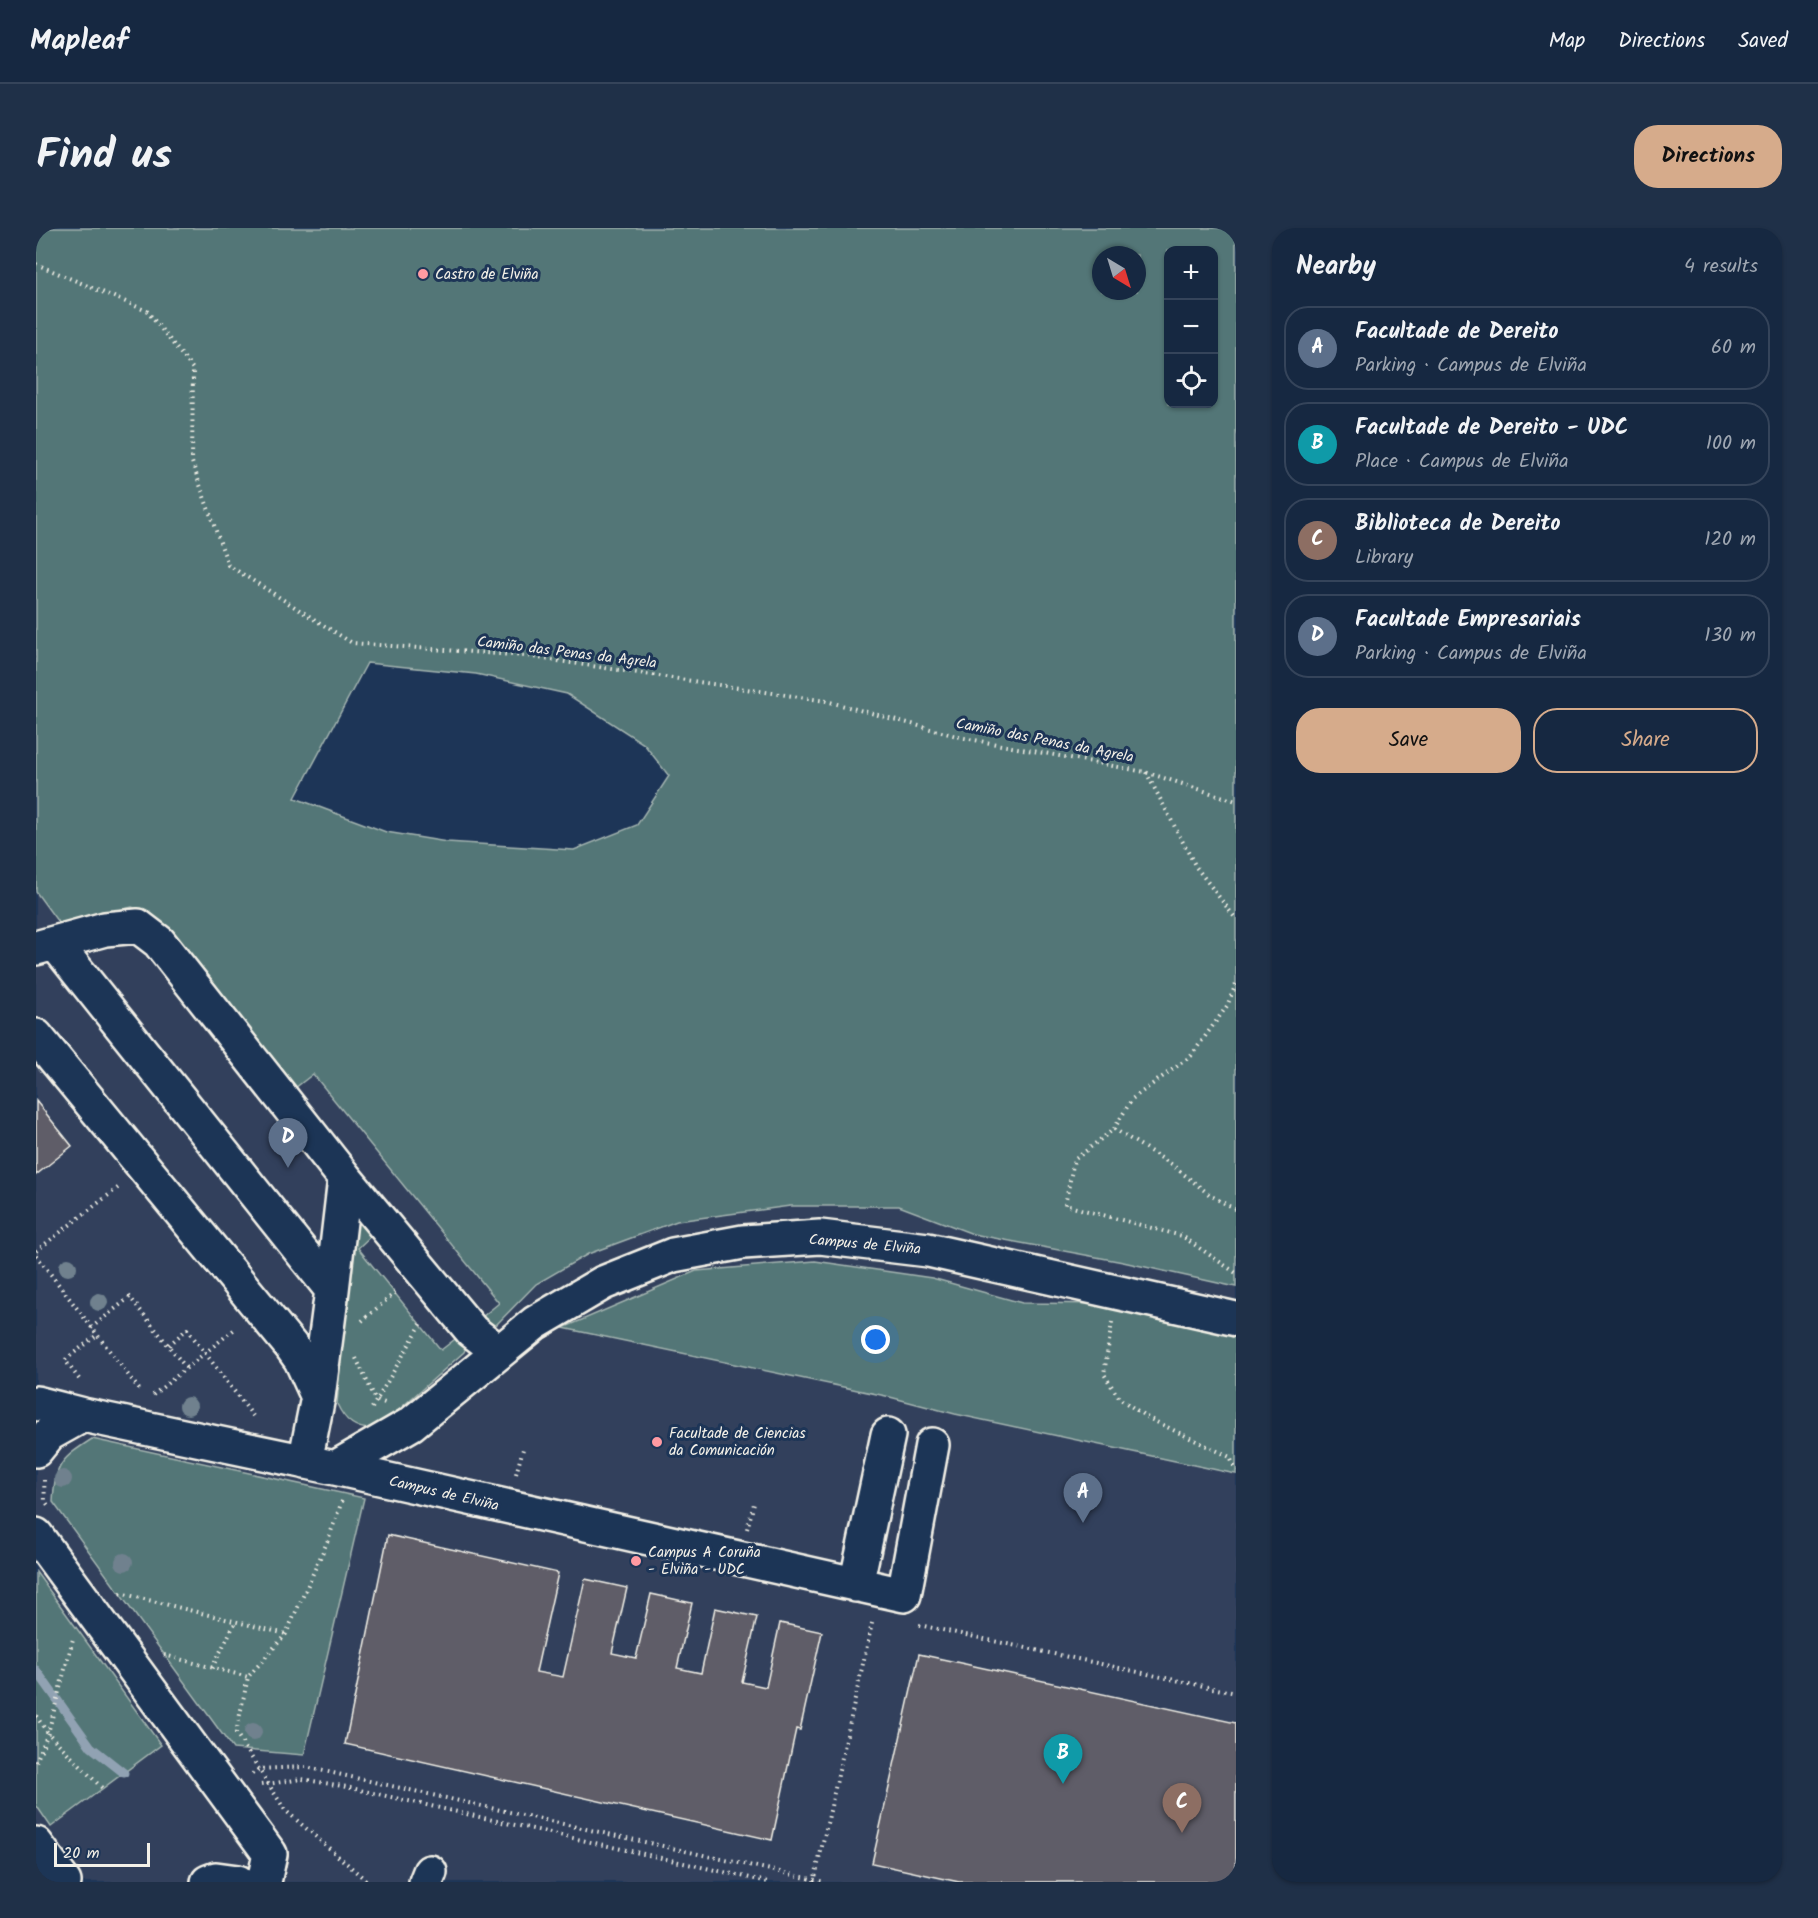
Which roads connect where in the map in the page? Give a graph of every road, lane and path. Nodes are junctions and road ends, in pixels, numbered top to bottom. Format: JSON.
{"nodes":[{"id":1,"x":36,"y":264,"type":"edge"},
{"id":2,"x":1145,"y":772,"type":"junction"},
{"id":3,"x":1236,"y":801,"type":"edge"},
{"id":4,"x":1236,"y":919,"type":"edge"},
{"id":5,"x":45,"y":946,"type":"edge"},
{"id":6,"x":1236,"y":984,"type":"edge"},
{"id":7,"x":36,"y":1036,"type":"edge"},
{"id":8,"x":1114,"y":1129,"type":"junction"},
{"id":9,"x":143,"y":1169,"type":"junction"},
{"id":10,"x":345,"y":1178,"type":"junction"},
{"id":11,"x":1236,"y":1210,"type":"edge"},
{"id":12,"x":36,"y":1253,"type":"edge"},
{"id":13,"x":1236,"y":1273,"type":"edge"},
{"id":14,"x":431,"y":1281,"type":"junction"},
{"id":15,"x":1118,"y":1292,"type":"junction"},
{"id":16,"x":330,"y":1302,"type":"junction"},
{"id":17,"x":260,"y":1309,"type":"junction"},
{"id":18,"x":1236,"y":1318,"type":"edge"},
{"id":19,"x":91,"y":1328,"type":"junction"},
{"id":20,"x":97,"y":1335,"type":"junction"},
{"id":21,"x":169,"y":1345,"type":"junction"},
{"id":22,"x":498,"y":1351,"type":"junction"},
{"id":23,"x":206,"y":1353,"type":"junction"},
{"id":24,"x":356,"y":1356,"type":"dead end"},
{"id":25,"x":65,"y":1360,"type":"dead end"},
{"id":26,"x":187,"y":1368,"type":"junction"},
{"id":27,"x":318,"y":1397,"type":"junction"},
{"id":28,"x":376,"y":1400,"type":"junction"},
{"id":29,"x":36,"y":1403,"type":"edge"},
{"id":30,"x":83,"y":1415,"type":"junction"},
{"id":31,"x":368,"y":1415,"type":"dead end"},
{"id":32,"x":421,"y":1415,"type":"junction"},
{"id":33,"x":888,"y":1435,"type":"dead end"},
{"id":34,"x":932,"y":1445,"type":"dead end"},
{"id":35,"x":40,"y":1464,"type":"edge"},
{"id":36,"x":319,"y":1465,"type":"junction"},
{"id":37,"x":1236,"y":1471,"type":"edge"},
{"id":38,"x":44,"y":1523,"type":"edge"},
{"id":39,"x":856,"y":1585,"type":"junction"},
{"id":40,"x":116,"y":1592,"type":"dead end"},
{"id":41,"x":907,"y":1609,"type":"junction"},
{"id":42,"x":874,"y":1615,"type":"dead end"},
{"id":43,"x":236,"y":1621,"type":"junction"},
{"id":44,"x":286,"y":1634,"type":"junction"},
{"id":45,"x":114,"y":1642,"type":"junction"},
{"id":46,"x":212,"y":1668,"type":"junction"},
{"id":47,"x":248,"y":1677,"type":"junction"},
{"id":48,"x":63,"y":1678,"type":"dead end"},
{"id":49,"x":1236,"y":1693,"type":"edge"},
{"id":50,"x":36,"y":1716,"type":"edge"},
{"id":51,"x":48,"y":1733,"type":"junction"},
{"id":52,"x":36,"y":1762,"type":"edge"},
{"id":53,"x":259,"y":1770,"type":"junction"},
{"id":54,"x":268,"y":1784,"type":"junction"},
{"id":55,"x":103,"y":1789,"type":"dead end"},
{"id":56,"x":227,"y":1797,"type":"junction"},
{"id":57,"x":36,"y":1844,"type":"edge"},
{"id":58,"x":814,"y":1881,"type":"edge"},
{"id":59,"x":64,"y":1882,"type":"edge"},
{"id":60,"x":208,"y":1882,"type":"edge"},
{"id":61,"x":238,"y":1882,"type":"edge"},
{"id":62,"x":264,"y":1882,"type":"edge"},
{"id":63,"x":368,"y":1882,"type":"edge"},
{"id":64,"x":768,"y":1882,"type":"edge"},
{"id":65,"x":825,"y":1882,"type":"edge"}],
"edges":[{"from":1,"to":2,"type":"path","name":"Camiño das Penas da Agrela"},
{"from":2,"to":3,"type":"path","name":"Camiño das Penas da Agrela"},
{"from":2,"to":4,"type":"path"},
{"from":5,"to":10,"type":"street"},
{"from":5,"to":16,"type":"street"},
{"from":6,"to":8,"type":"path"},
{"from":7,"to":9,"type":"street"},
{"from":8,"to":11,"type":"path"},
{"from":8,"to":13,"type":"path"},
{"from":9,"to":12,"type":"path"},
{"from":9,"to":17,"type":"street"},
{"from":10,"to":14,"type":"street"},
{"from":10,"to":16,"type":"street"},
{"from":12,"to":19,"type":"path"},
{"from":14,"to":16,"type":"path"},
{"from":14,"to":22,"type":"street"},
{"from":14,"to":28,"type":"path"},
{"from":15,"to":18,"type":"street","name":"Campus de Elviña"},
{"from":15,"to":22,"type":"street","name":"Campus de Elviña"},
{"from":15,"to":37,"type":"path"},
{"from":16,"to":27,"type":"street"},
{"from":17,"to":23,"type":"path"},
{"from":17,"to":27,"type":"street"},
{"from":19,"to":20,"type":"path"},
{"from":19,"to":21,"type":"path"},
{"from":20,"to":25,"type":"path"},
{"from":20,"to":26,"type":"path"},
{"from":21,"to":23,"type":"path"},
{"from":21,"to":26,"type":"path"},
{"from":22,"to":32,"type":"street","name":"Campus de Elviña"},
{"from":23,"to":26,"type":"path"},
{"from":23,"to":36,"type":"path"},
{"from":24,"to":28,"type":"path"},
{"from":27,"to":36,"type":"street"},
{"from":28,"to":31,"type":"path"},
{"from":28,"to":32,"type":"path"},
{"from":29,"to":30,"type":"street","name":"Campus de Elviña"},
{"from":30,"to":35,"type":"street"},
{"from":30,"to":36,"type":"street","name":"Campus de Elviña"},
{"from":32,"to":36,"type":"street","name":"Campus de Elviña"},
{"from":33,"to":39,"type":"street"},
{"from":34,"to":41,"type":"street"},
{"from":35,"to":38,"type":"path"},
{"from":36,"to":39,"type":"street","name":"Campus de Elviña"},
{"from":36,"to":44,"type":"path"},
{"from":38,"to":45,"type":"street"},
{"from":39,"to":41,"type":"street","name":"Campus de Elviña"},
{"from":40,"to":43,"type":"path"},
{"from":41,"to":49,"type":"path"},
{"from":42,"to":58,"type":"path"},
{"from":43,"to":44,"type":"path"},
{"from":43,"to":46,"type":"path"},
{"from":44,"to":47,"type":"path"},
{"from":45,"to":46,"type":"path"},
{"from":45,"to":56,"type":"street"},
{"from":46,"to":47,"type":"path"},
{"from":47,"to":53,"type":"path"},
{"from":48,"to":51,"type":"path"},
{"from":50,"to":51,"type":"path"},
{"from":51,"to":52,"type":"path"},
{"from":51,"to":55,"type":"path"},
{"from":53,"to":54,"type":"path"},
{"from":53,"to":56,"type":"path"},
{"from":53,"to":58,"type":"path"},
{"from":54,"to":56,"type":"path"},
{"from":54,"to":63,"type":"path"},
{"from":54,"to":64,"type":"path"},
{"from":56,"to":62,"type":"street"},
{"from":57,"to":59,"type":"street"},
{"from":58,"to":65,"type":"path"},
{"from":60,"to":61,"type":"street"}]}
